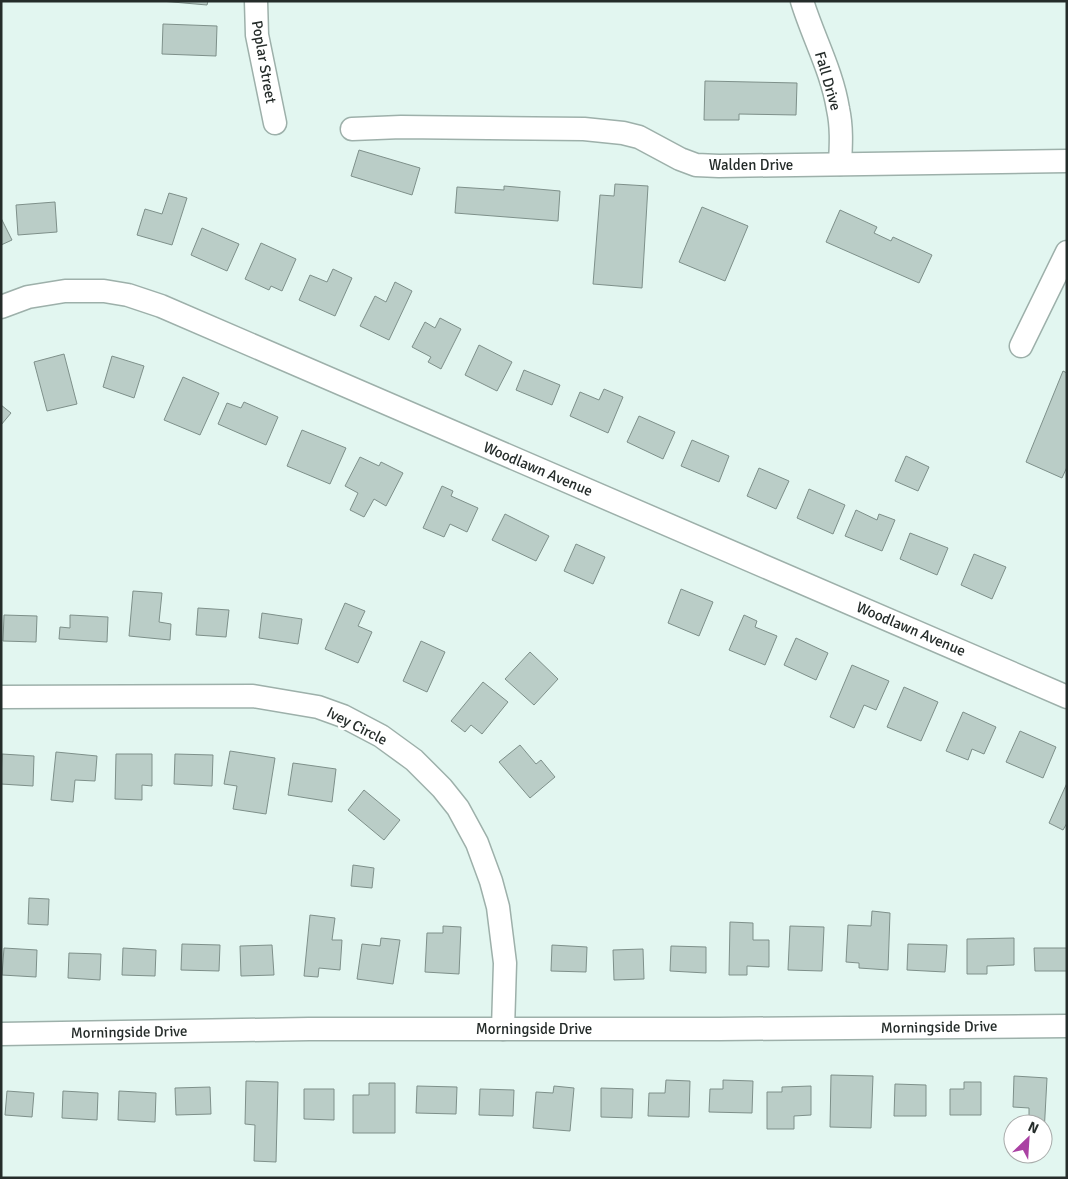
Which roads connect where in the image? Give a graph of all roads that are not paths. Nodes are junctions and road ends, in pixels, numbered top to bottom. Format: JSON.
{"nodes":[{"id":1,"x":256,"y":1,"type":"edge"},
{"id":2,"x":802,"y":1,"type":"edge"},
{"id":3,"x":275,"y":123,"type":"dead end"},
{"id":4,"x":352,"y":129,"type":"dead end"},
{"id":5,"x":1067,"y":160,"type":"edge"},
{"id":6,"x":840,"y":164,"type":"junction"},
{"id":7,"x":1067,"y":252,"type":"edge"},
{"id":8,"x":1,"y":307,"type":"edge"},
{"id":9,"x":1021,"y":346,"type":"dead end"},
{"id":10,"x":1,"y":697,"type":"edge"},
{"id":11,"x":1067,"y":697,"type":"edge"},
{"id":12,"x":1067,"y":1026,"type":"edge"},
{"id":13,"x":503,"y":1029,"type":"junction"},
{"id":14,"x":1,"y":1034,"type":"edge"}],
"edges":[{"from":1,"to":3,"type":"street","name":"Poplar Street"},
{"from":2,"to":6,"type":"street","name":"Fall Drive"},
{"from":4,"to":6,"type":"street","name":"Walden Drive"},
{"from":5,"to":6,"type":"street","name":"Walden Drive"},
{"from":7,"to":9,"type":"street"},
{"from":8,"to":11,"type":"street","name":"Woodlawn Avenue"},
{"from":10,"to":13,"type":"street","name":"Ivey Circle"},
{"from":12,"to":13,"type":"street","name":"Morningside Drive"},
{"from":13,"to":14,"type":"street","name":"Morningside Drive"}]}
